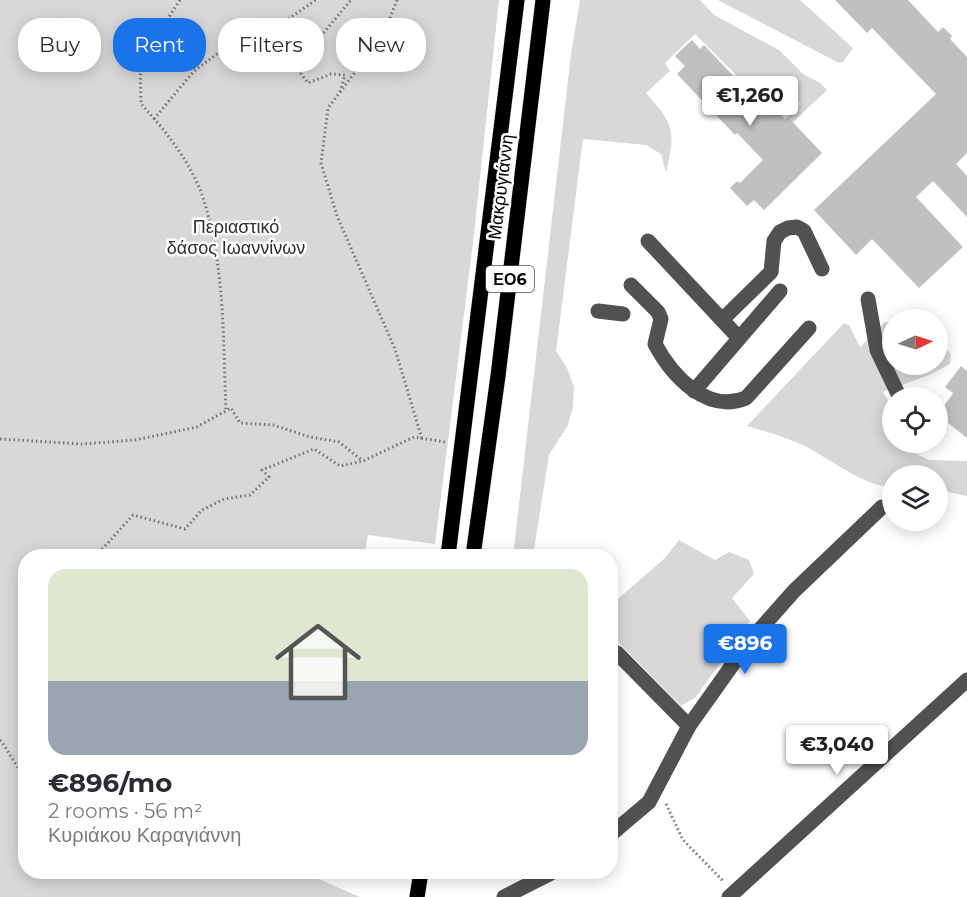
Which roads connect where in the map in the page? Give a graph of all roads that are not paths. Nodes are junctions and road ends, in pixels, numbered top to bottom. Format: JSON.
{"nodes":[{"id":1,"x":517,"y":0,"type":"edge"},
{"id":2,"x":543,"y":0,"type":"edge"},
{"id":3,"x":648,"y":241,"type":"dead end"},
{"id":4,"x":822,"y":269,"type":"dead end"},
{"id":5,"x":631,"y":285,"type":"dead end"},
{"id":6,"x":780,"y":291,"type":"dead end"},
{"id":7,"x":868,"y":298,"type":"dead end"},
{"id":8,"x":598,"y":311,"type":"dead end"},
{"id":9,"x":623,"y":314,"type":"dead end"},
{"id":10,"x":722,"y":320,"type":"junction"},
{"id":11,"x":809,"y":328,"type":"dead end"},
{"id":12,"x":738,"y":337,"type":"junction"},
{"id":13,"x":895,"y":387,"type":"edge"},
{"id":14,"x":694,"y":391,"type":"junction"},
{"id":15,"x":882,"y":507,"type":"dead end"},
{"id":16,"x":449,"y":549,"type":"edge"},
{"id":17,"x":474,"y":549,"type":"edge"},
{"id":18,"x":618,"y":654,"type":"edge"},
{"id":19,"x":967,"y":680,"type":"edge"},
{"id":20,"x":688,"y":726,"type":"junction"},
{"id":21,"x":618,"y":828,"type":"edge"},
{"id":22,"x":420,"y":879,"type":"edge"},
{"id":23,"x":539,"y":879,"type":"edge"},
{"id":24,"x":738,"y":893,"type":"edge"},
{"id":25,"x":417,"y":897,"type":"edge"},
{"id":26,"x":504,"y":897,"type":"edge"}],
"edges":[{"from":1,"to":16,"type":"main road","name":"Μακρυγιάννη","number":"ΕΟ6"},
{"from":2,"to":17,"type":"main road","name":"Μακρυγιάννη","number":"ΕΟ6"},
{"from":3,"to":10,"type":"street"},
{"from":4,"to":10,"type":"street"},
{"from":5,"to":14,"type":"street"},
{"from":6,"to":12,"type":"street"},
{"from":7,"to":13,"type":"street"},
{"from":8,"to":9,"type":"street"},
{"from":10,"to":12,"type":"street"},
{"from":11,"to":14,"type":"street"},
{"from":12,"to":14,"type":"street"},
{"from":15,"to":20,"type":"street"},
{"from":18,"to":20,"type":"street"},
{"from":19,"to":24,"type":"street"},
{"from":20,"to":21,"type":"street"},
{"from":22,"to":25,"type":"main road"},
{"from":23,"to":26,"type":"street"}]}
